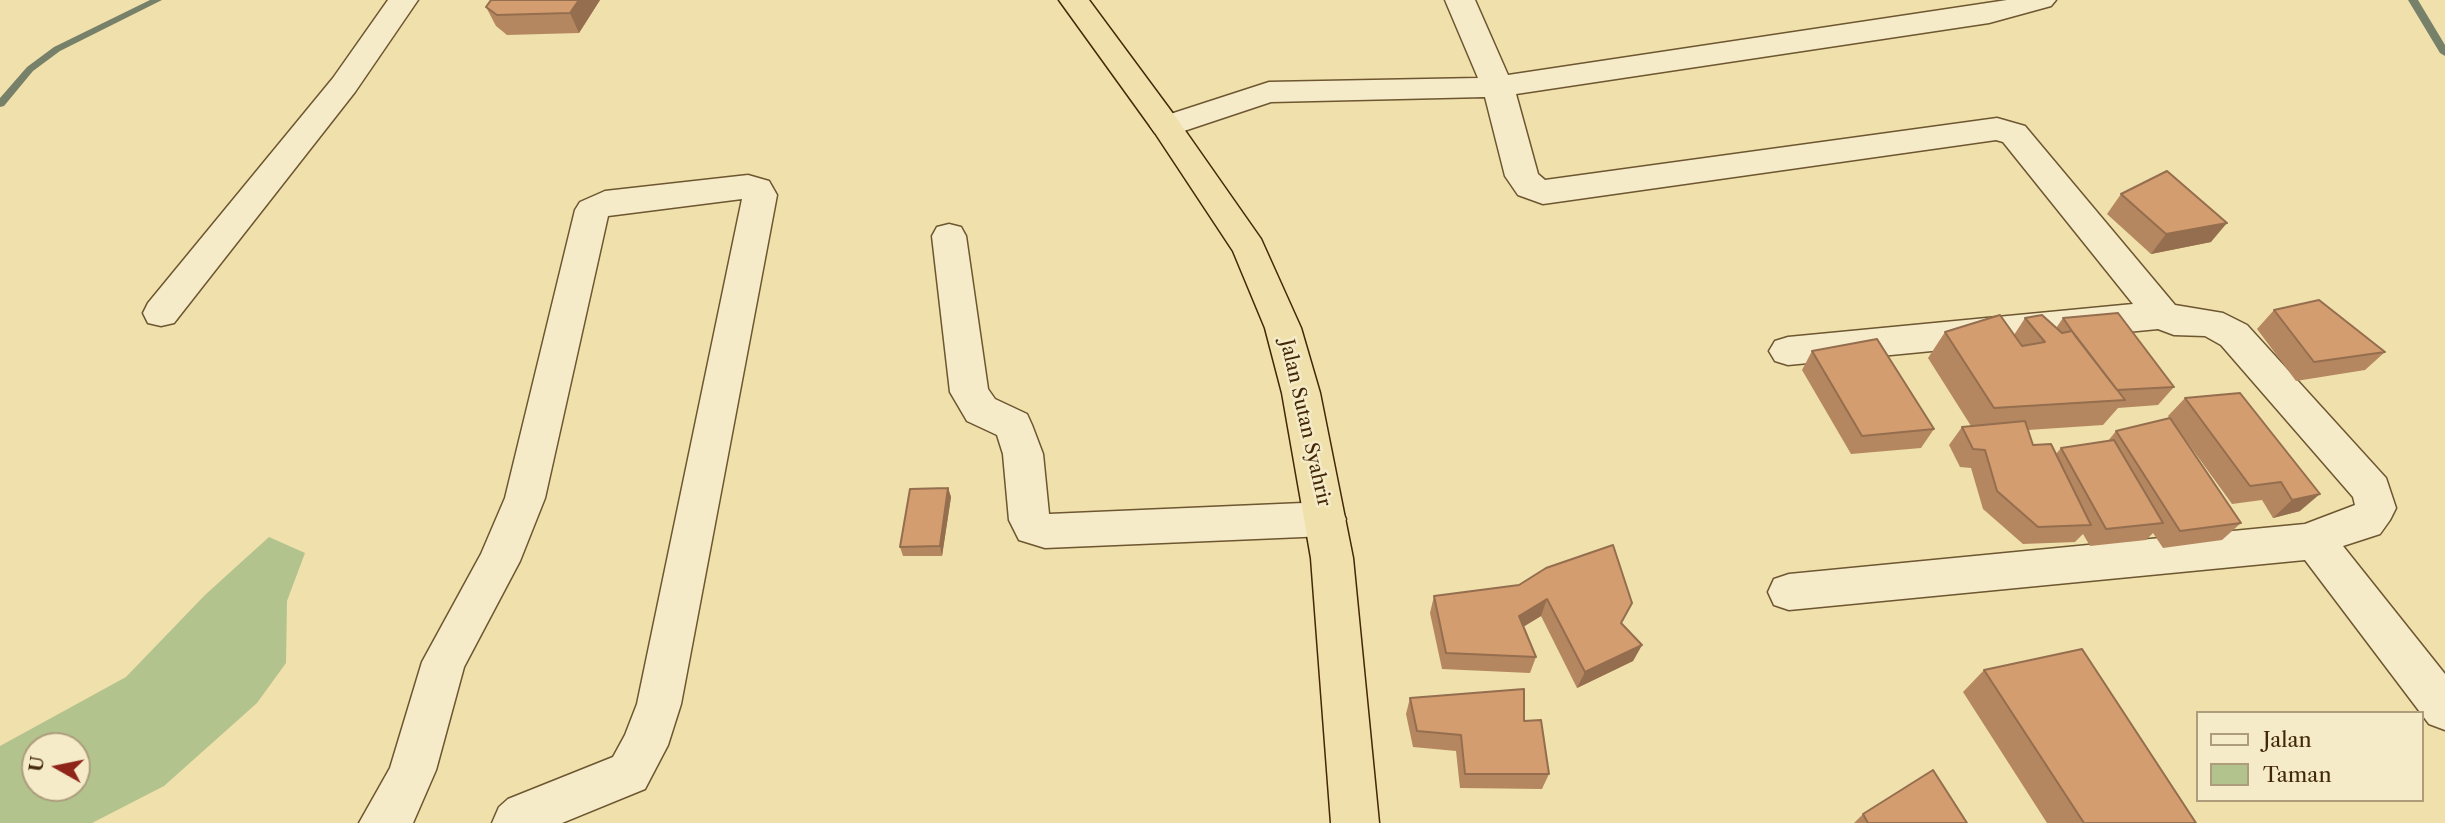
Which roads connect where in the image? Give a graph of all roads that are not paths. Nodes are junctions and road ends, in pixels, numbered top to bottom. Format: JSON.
{"nodes":[{"id":1,"x":403,"y":0,"type":"edge"},
{"id":2,"x":1074,"y":0,"type":"edge"},
{"id":3,"x":1460,"y":0,"type":"edge"},
{"id":4,"x":2041,"y":0,"type":"edge"},
{"id":5,"x":1498,"y":87,"type":"junction"},
{"id":6,"x":1166,"y":126,"type":"junction"},
{"id":7,"x":949,"y":236,"type":"dead end"},
{"id":8,"x":161,"y":313,"type":"dead end"},
{"id":9,"x":2162,"y":315,"type":"junction"},
{"id":10,"x":1788,"y":351,"type":"dead end"},
{"id":11,"x":1326,"y":519,"type":"junction"},
{"id":12,"x":2315,"y":541,"type":"junction"},
{"id":13,"x":1789,"y":592,"type":"dead end"},
{"id":14,"x":2445,"y":709,"type":"edge"},
{"id":15,"x":383,"y":823,"type":"edge"},
{"id":16,"x":516,"y":823,"type":"edge"},
{"id":17,"x":1355,"y":823,"type":"edge"}],
"edges":[{"from":1,"to":8,"type":"street"},
{"from":2,"to":6,"type":"highway","name":"Jalan Sutan Syahrir"},
{"from":3,"to":5,"type":"street"},
{"from":4,"to":5,"type":"street"},
{"from":5,"to":6,"type":"street"},
{"from":5,"to":9,"type":"street"},
{"from":6,"to":11,"type":"highway","name":"Jalan Sutan Syahrir"},
{"from":7,"to":11,"type":"street"},
{"from":9,"to":10,"type":"street"},
{"from":9,"to":12,"type":"street"},
{"from":11,"to":17,"type":"highway","name":"Jalan Sutan Syahrir"},
{"from":12,"to":13,"type":"street"},
{"from":12,"to":14,"type":"street"},
{"from":15,"to":16,"type":"street"}]}
